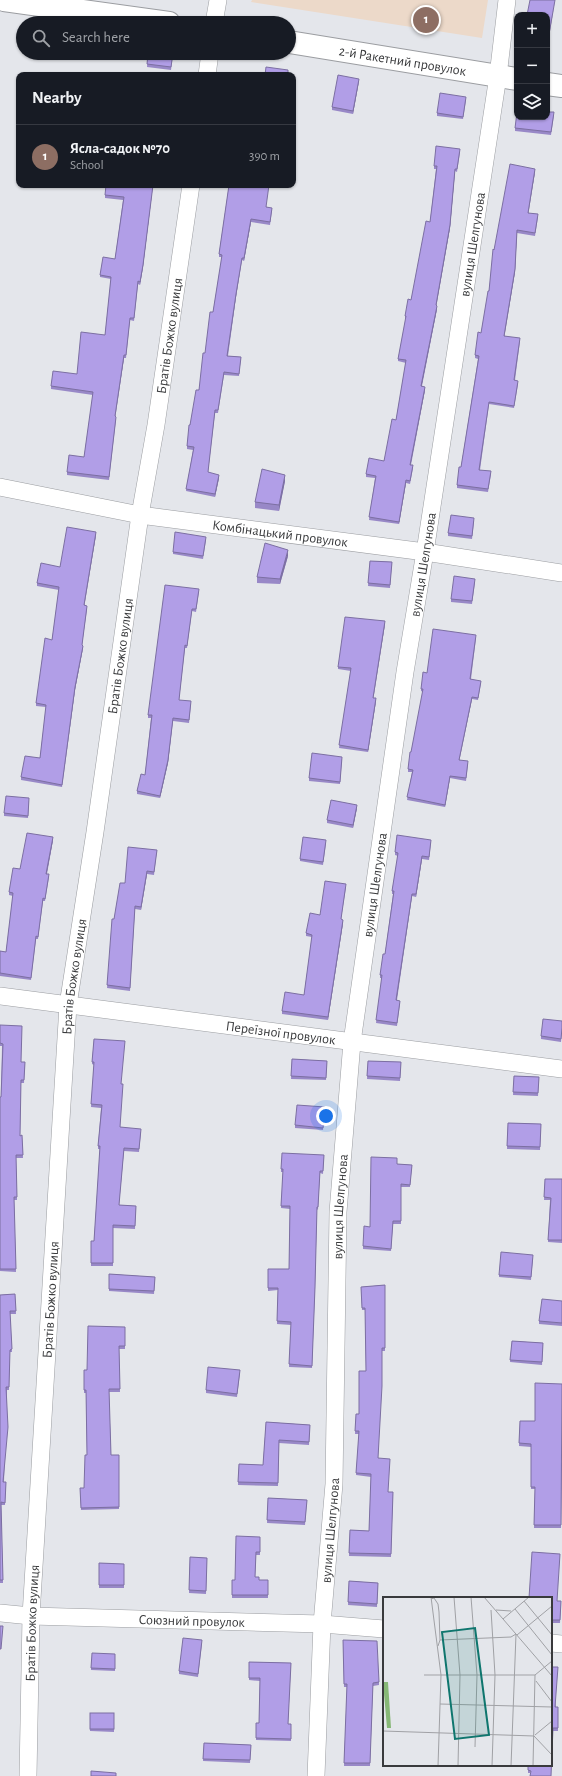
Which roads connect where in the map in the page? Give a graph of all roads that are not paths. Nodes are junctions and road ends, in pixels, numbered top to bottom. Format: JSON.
{"nodes":[{"id":1,"x":4,"y":0,"type":"edge"},
{"id":2,"x":218,"y":0,"type":"edge"},
{"id":3,"x":507,"y":0,"type":"edge"},
{"id":4,"x":119,"y":16,"type":"edge"},
{"id":5,"x":215,"y":16,"type":"edge"},
{"id":6,"x":296,"y":43,"type":"edge"},
{"id":7,"x":209,"y":60,"type":"edge"},
{"id":8,"x":207,"y":72,"type":"edge"},
{"id":9,"x":507,"y":78,"type":"edge"},
{"id":10,"x":550,"y":84,"type":"edge"},
{"id":11,"x":562,"y":86,"type":"edge"},
{"id":12,"x":191,"y":188,"type":"edge"},
{"id":13,"x":0,"y":487,"type":"edge"},
{"id":14,"x":140,"y":515,"type":"junction"},
{"id":15,"x":425,"y":552,"type":"junction"},
{"id":16,"x":562,"y":573,"type":"edge"},
{"id":17,"x":0,"y":996,"type":"edge"},
{"id":18,"x":68,"y":1005,"type":"junction"},
{"id":19,"x":352,"y":1042,"type":"junction"},
{"id":20,"x":562,"y":1069,"type":"edge"},
{"id":21,"x":0,"y":1613,"type":"edge"},
{"id":22,"x":31,"y":1616,"type":"junction"},
{"id":23,"x":322,"y":1624,"type":"junction"},
{"id":24,"x":383,"y":1629,"type":"edge"},
{"id":25,"x":552,"y":1643,"type":"edge"},
{"id":26,"x":562,"y":1644,"type":"edge"},
{"id":27,"x":28,"y":1776,"type":"edge"},
{"id":28,"x":316,"y":1776,"type":"edge"}],
"edges":[{"from":1,"to":4,"type":"street"},
{"from":2,"to":5,"type":"street"},
{"from":3,"to":9,"type":"street","name":"вулиця Шелгунова"},
{"from":6,"to":9,"type":"street","name":"2-й Ракетний провулок"},
{"from":7,"to":8,"type":"street"},
{"from":9,"to":15,"type":"street","name":"вулиця Шелгунова"},
{"from":10,"to":11,"type":"street"},
{"from":12,"to":14,"type":"street","name":"Братів Божко вулиця"},
{"from":13,"to":14,"type":"street","name":"Комбінацький провулок"},
{"from":14,"to":15,"type":"street","name":"Комбінацький провулок"},
{"from":14,"to":18,"type":"street","name":"Братів Божко вулиця"},
{"from":15,"to":16,"type":"street","name":"Комбінацький провулок"},
{"from":15,"to":19,"type":"street","name":"вулиця Шелгунова"},
{"from":17,"to":18,"type":"street","name":"Переїзної провулок"},
{"from":18,"to":19,"type":"street","name":"Переїзної провулок"},
{"from":18,"to":22,"type":"street","name":"Братів Божко вулиця"},
{"from":19,"to":20,"type":"street","name":"Переїзної провулок"},
{"from":19,"to":23,"type":"street","name":"вулиця Шелгунова"},
{"from":21,"to":22,"type":"street","name":"Союзний провулок"},
{"from":22,"to":23,"type":"street","name":"Союзний провулок"},
{"from":22,"to":27,"type":"street","name":"Братів Божко вулиця"},
{"from":23,"to":24,"type":"street","name":"Союзний провулок"},
{"from":23,"to":28,"type":"street","name":"вулиця Шелгунова"},
{"from":25,"to":26,"type":"street"}]}
